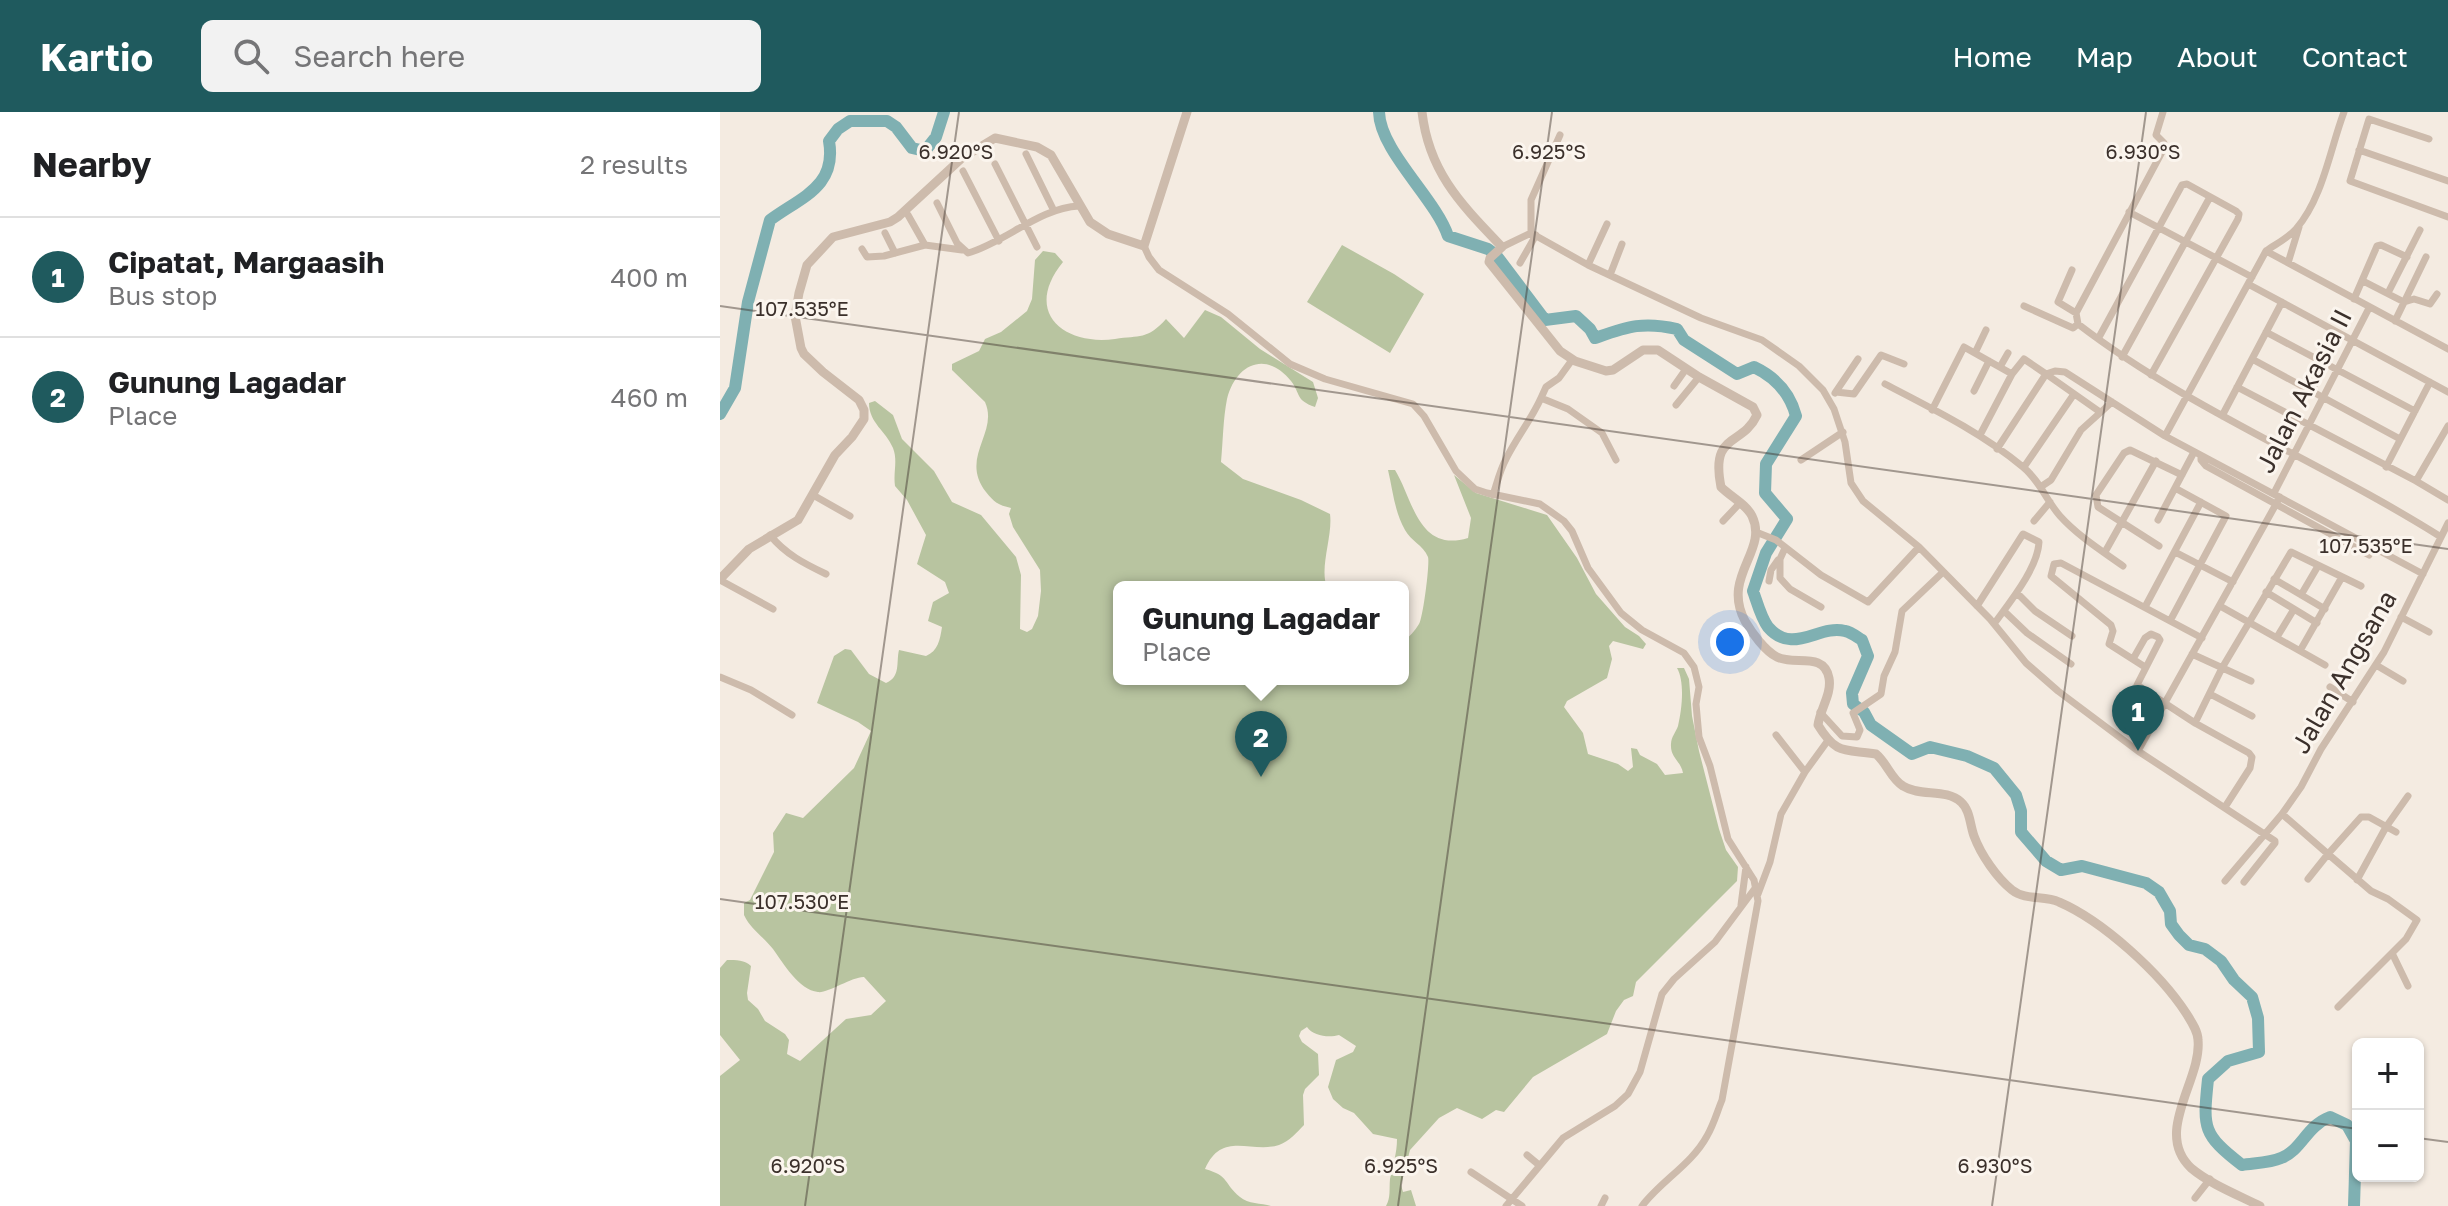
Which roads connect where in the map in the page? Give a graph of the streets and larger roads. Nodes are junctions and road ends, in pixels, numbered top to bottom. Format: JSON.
{"nodes":[{"id":1,"x":1187,"y":112,"type":"edge"},
{"id":2,"x":1422,"y":112,"type":"edge"},
{"id":3,"x":2163,"y":112,"type":"edge"},
{"id":4,"x":2344,"y":112,"type":"edge"},
{"id":5,"x":2370,"y":116,"type":"edge"},
{"id":6,"x":1560,"y":135,"type":"dead end"},
{"id":7,"x":2429,"y":139,"type":"dead end"},
{"id":8,"x":2359,"y":150,"type":"junction"},
{"id":9,"x":1026,"y":154,"type":"dead end"},
{"id":10,"x":995,"y":164,"type":"dead end"},
{"id":11,"x":963,"y":171,"type":"dead end"},
{"id":12,"x":2448,"y":181,"type":"edge"},
{"id":13,"x":2210,"y":197,"type":"junction"},
{"id":14,"x":937,"y":203,"type":"dead end"},
{"id":15,"x":1079,"y":206,"type":"junction"},
{"id":16,"x":1054,"y":211,"type":"junction"},
{"id":17,"x":2129,"y":212,"type":"junction"},
{"id":18,"x":908,"y":215,"type":"dead end"},
{"id":19,"x":2448,"y":217,"type":"edge"},
{"id":20,"x":1607,"y":224,"type":"dead end"},
{"id":21,"x":1027,"y":226,"type":"junction"},
{"id":22,"x":2299,"y":226,"type":"junction"},
{"id":23,"x":2159,"y":228,"type":"junction"},
{"id":24,"x":2420,"y":230,"type":"dead end"},
{"id":25,"x":885,"y":233,"type":"dead end"},
{"id":26,"x":1533,"y":234,"type":"junction"},
{"id":27,"x":999,"y":241,"type":"junction"},
{"id":28,"x":2187,"y":241,"type":"junction"},
{"id":29,"x":1622,"y":244,"type":"dead end"},
{"id":30,"x":925,"y":245,"type":"junction"},
{"id":31,"x":1144,"y":246,"type":"junction"},
{"id":32,"x":1037,"y":247,"type":"dead end"},
{"id":33,"x":862,"y":249,"type":"dead end"},
{"id":34,"x":964,"y":250,"type":"junction"},
{"id":35,"x":1498,"y":250,"type":"junction"},
{"id":36,"x":2266,"y":251,"type":"junction"},
{"id":37,"x":895,"y":253,"type":"junction"},
{"id":38,"x":2407,"y":257,"type":"junction"},
{"id":39,"x":2426,"y":257,"type":"dead end"},
{"id":40,"x":2217,"y":258,"type":"junction"},
{"id":41,"x":1520,"y":263,"type":"dead end"},
{"id":42,"x":2288,"y":263,"type":"junction"},
{"id":43,"x":1588,"y":265,"type":"junction"},
{"id":44,"x":2072,"y":270,"type":"dead end"},
{"id":45,"x":1610,"y":275,"type":"junction"},
{"id":46,"x":2250,"y":280,"type":"junction"},
{"id":47,"x":2363,"y":281,"type":"junction"},
{"id":48,"x":2388,"y":293,"type":"junction"},
{"id":49,"x":2437,"y":294,"type":"dead end"},
{"id":50,"x":2354,"y":299,"type":"junction"},
{"id":51,"x":2282,"y":302,"type":"junction"},
{"id":52,"x":2404,"y":302,"type":"junction"},
{"id":53,"x":2024,"y":306,"type":"dead end"},
{"id":54,"x":2369,"y":308,"type":"junction"},
{"id":55,"x":2076,"y":313,"type":"junction"},
{"id":56,"x":2395,"y":321,"type":"junction"},
{"id":57,"x":2078,"y":324,"type":"junction"},
{"id":58,"x":1986,"y":330,"type":"dead end"},
{"id":59,"x":2266,"y":332,"type":"junction"},
{"id":60,"x":2098,"y":339,"type":"junction"},
{"id":61,"x":2353,"y":340,"type":"junction"},
{"id":62,"x":2448,"y":349,"type":"edge"},
{"id":63,"x":1975,"y":353,"type":"junction"},
{"id":64,"x":2008,"y":353,"type":"dead end"},
{"id":65,"x":2122,"y":357,"type":"junction"},
{"id":66,"x":1858,"y":359,"type":"dead end"},
{"id":67,"x":2252,"y":359,"type":"junction"},
{"id":68,"x":1989,"y":361,"type":"junction"},
{"id":69,"x":1570,"y":362,"type":"junction"},
{"id":70,"x":1904,"y":364,"type":"dead end"},
{"id":71,"x":2326,"y":364,"type":"junction"},
{"id":72,"x":2000,"y":367,"type":"junction"},
{"id":73,"x":2337,"y":370,"type":"junction"},
{"id":74,"x":1684,"y":371,"type":"junction"},
{"id":75,"x":2012,"y":374,"type":"junction"},
{"id":76,"x":2046,"y":374,"type":"junction"},
{"id":77,"x":2151,"y":375,"type":"junction"},
{"id":78,"x":1698,"y":380,"type":"junction"},
{"id":79,"x":2430,"y":382,"type":"junction"},
{"id":80,"x":1885,"y":384,"type":"dead end"},
{"id":81,"x":1674,"y":386,"type":"dead end"},
{"id":82,"x":2237,"y":387,"type":"junction"},
{"id":83,"x":1974,"y":391,"type":"dead end"},
{"id":84,"x":2311,"y":391,"type":"junction"},
{"id":85,"x":1836,"y":392,"type":"junction"},
{"id":86,"x":2448,"y":392,"type":"edge"},
{"id":87,"x":2074,"y":394,"type":"junction"},
{"id":88,"x":2186,"y":396,"type":"junction"},
{"id":89,"x":1541,"y":398,"type":"junction"},
{"id":90,"x":2323,"y":398,"type":"junction"},
{"id":91,"x":1829,"y":399,"type":"junction"},
{"id":92,"x":2112,"y":402,"type":"junction"},
{"id":93,"x":1676,"y":405,"type":"dead end"},
{"id":94,"x":1932,"y":410,"type":"junction"},
{"id":95,"x":2415,"y":411,"type":"junction"},
{"id":96,"x":2100,"y":412,"type":"junction"},
{"id":97,"x":2222,"y":416,"type":"junction"},
{"id":98,"x":2309,"y":425,"type":"junction"},
{"id":99,"x":2448,"y":426,"type":"edge"},
{"id":100,"x":1843,"y":432,"type":"junction"},
{"id":101,"x":1980,"y":435,"type":"junction"},
{"id":102,"x":2165,"y":436,"type":"junction"},
{"id":103,"x":2400,"y":439,"type":"junction"},
{"id":104,"x":1997,"y":449,"type":"junction"},
{"id":105,"x":2198,"y":454,"type":"junction"},
{"id":106,"x":2293,"y":455,"type":"junction"},
{"id":107,"x":1616,"y":460,"type":"dead end"},
{"id":108,"x":1801,"y":460,"type":"dead end"},
{"id":109,"x":2156,"y":461,"type":"junction"},
{"id":110,"x":2024,"y":467,"type":"junction"},
{"id":111,"x":2386,"y":467,"type":"junction"},
{"id":112,"x":2182,"y":475,"type":"junction"},
{"id":113,"x":2416,"y":481,"type":"junction"},
{"id":114,"x":2042,"y":486,"type":"junction"},
{"id":115,"x":2175,"y":488,"type":"junction"},
{"id":116,"x":813,"y":495,"type":"junction"},
{"id":117,"x":1493,"y":495,"type":"junction"},
{"id":118,"x":2277,"y":498,"type":"junction"},
{"id":119,"x":2448,"y":500,"type":"edge"},
{"id":120,"x":2050,"y":502,"type":"junction"},
{"id":121,"x":2201,"y":502,"type":"junction"},
{"id":122,"x":1737,"y":506,"type":"junction"},
{"id":123,"x":850,"y":516,"type":"dead end"},
{"id":124,"x":2158,"y":520,"type":"dead end"},
{"id":125,"x":1723,"y":521,"type":"dead end"},
{"id":126,"x":2034,"y":521,"type":"dead end"},
{"id":127,"x":2122,"y":522,"type":"junction"},
{"id":128,"x":2448,"y":523,"type":"edge"},
{"id":129,"x":1756,"y":532,"type":"junction"},
{"id":130,"x":770,"y":535,"type":"junction"},
{"id":131,"x":2440,"y":538,"type":"junction"},
{"id":132,"x":2448,"y":545,"type":"edge"},
{"id":133,"x":2159,"y":546,"type":"dead end"},
{"id":134,"x":1919,"y":547,"type":"junction"},
{"id":135,"x":1785,"y":548,"type":"junction"},
{"id":136,"x":2105,"y":552,"type":"junction"},
{"id":137,"x":2175,"y":552,"type":"junction"},
{"id":138,"x":2369,"y":555,"type":"dead end"},
{"id":139,"x":1780,"y":559,"type":"junction"},
{"id":140,"x":2200,"y":565,"type":"junction"},
{"id":141,"x":2123,"y":566,"type":"dead end"},
{"id":142,"x":2318,"y":566,"type":"junction"},
{"id":143,"x":1942,"y":573,"type":"junction"},
{"id":144,"x":826,"y":574,"type":"dead end"},
{"id":145,"x":2423,"y":574,"type":"junction"},
{"id":146,"x":2342,"y":577,"type":"junction"},
{"id":147,"x":2274,"y":579,"type":"junction"},
{"id":148,"x":720,"y":580,"type":"edge"},
{"id":149,"x":1769,"y":581,"type":"dead end"},
{"id":150,"x":2233,"y":582,"type":"junction"},
{"id":151,"x":2361,"y":586,"type":"dead end"},
{"id":152,"x":2266,"y":592,"type":"junction"},
{"id":153,"x":2017,"y":593,"type":"junction"},
{"id":154,"x":2301,"y":595,"type":"junction"},
{"id":155,"x":1977,"y":606,"type":"junction"},
{"id":156,"x":2220,"y":606,"type":"junction"},
{"id":157,"x":1821,"y":607,"type":"dead end"},
{"id":158,"x":2145,"y":607,"type":"junction"},
{"id":159,"x":773,"y":609,"type":"dead end"},
{"id":160,"x":2294,"y":609,"type":"junction"},
{"id":161,"x":2325,"y":609,"type":"junction"},
{"id":162,"x":2004,"y":611,"type":"junction"},
{"id":163,"x":2401,"y":617,"type":"junction"},
{"id":164,"x":2170,"y":621,"type":"junction"},
{"id":165,"x":2249,"y":622,"type":"junction"},
{"id":166,"x":2317,"y":623,"type":"junction"},
{"id":167,"x":1994,"y":624,"type":"junction"},
{"id":168,"x":2429,"y":632,"type":"dead end"},
{"id":169,"x":2072,"y":636,"type":"dead end"},
{"id":170,"x":2277,"y":637,"type":"junction"},
{"id":171,"x":2202,"y":638,"type":"junction"},
{"id":172,"x":2301,"y":649,"type":"junction"},
{"id":173,"x":2192,"y":654,"type":"junction"},
{"id":174,"x":2133,"y":659,"type":"junction"},
{"id":175,"x":2071,"y":664,"type":"dead end"},
{"id":176,"x":2325,"y":665,"type":"dead end"},
{"id":177,"x":2376,"y":665,"type":"junction"},
{"id":178,"x":2145,"y":667,"type":"junction"},
{"id":179,"x":2222,"y":668,"type":"junction"},
{"id":180,"x":720,"y":677,"type":"edge"},
{"id":181,"x":2251,"y":681,"type":"dead end"},
{"id":182,"x":2403,"y":681,"type":"dead end"},
{"id":183,"x":2330,"y":687,"type":"dead end"},
{"id":184,"x":2210,"y":694,"type":"junction"},
{"id":185,"x":2165,"y":702,"type":"junction"},
{"id":186,"x":2353,"y":702,"type":"junction"},
{"id":187,"x":1820,"y":712,"type":"junction"},
{"id":188,"x":792,"y":715,"type":"dead end"},
{"id":189,"x":2252,"y":716,"type":"dead end"},
{"id":190,"x":2195,"y":723,"type":"junction"},
{"id":191,"x":1776,"y":735,"type":"dead end"},
{"id":192,"x":1826,"y":744,"type":"junction"},
{"id":193,"x":2138,"y":751,"type":"junction"},
{"id":194,"x":1805,"y":772,"type":"junction"},
{"id":195,"x":2408,"y":796,"type":"dead end"},
{"id":196,"x":2225,"y":807,"type":"junction"},
{"id":197,"x":2282,"y":814,"type":"junction"},
{"id":198,"x":2386,"y":827,"type":"junction"},
{"id":199,"x":2396,"y":832,"type":"dead end"},
{"id":200,"x":2265,"y":833,"type":"junction"},
{"id":201,"x":2328,"y":854,"type":"junction"},
{"id":202,"x":1746,"y":867,"type":"junction"},
{"id":203,"x":2308,"y":879,"type":"dead end"},
{"id":204,"x":2357,"y":880,"type":"junction"},
{"id":205,"x":2225,"y":881,"type":"dead end"},
{"id":206,"x":2244,"y":882,"type":"dead end"},
{"id":207,"x":1757,"y":890,"type":"junction"},
{"id":208,"x":1741,"y":907,"type":"junction"},
{"id":209,"x":2392,"y":953,"type":"junction"},
{"id":210,"x":2408,"y":986,"type":"dead end"},
{"id":211,"x":2338,"y":1007,"type":"dead end"},
{"id":212,"x":1527,"y":1155,"type":"dead end"},
{"id":213,"x":1539,"y":1165,"type":"junction"},
{"id":214,"x":1471,"y":1172,"type":"dead end"},
{"id":215,"x":2210,"y":1179,"type":"junction"},
{"id":216,"x":2195,"y":1198,"type":"dead end"},
{"id":217,"x":1508,"y":1203,"type":"edge"},
{"id":218,"x":1522,"y":1206,"type":"edge"},
{"id":219,"x":1642,"y":1206,"type":"edge"},
{"id":220,"x":2260,"y":1206,"type":"edge"}],
"edges":[{"from":1,"to":31,"type":"street"},
{"from":2,"to":35,"type":"street"},
{"from":3,"to":17,"type":"street"},
{"from":4,"to":22,"type":"street"},
{"from":5,"to":7,"type":"street"},
{"from":5,"to":8,"type":"street"},
{"from":6,"to":26,"type":"street"},
{"from":8,"to":12,"type":"street"},
{"from":8,"to":19,"type":"street"},
{"from":9,"to":16,"type":"street"},
{"from":10,"to":21,"type":"street"},
{"from":11,"to":27,"type":"street"},
{"from":13,"to":23,"type":"street"},
{"from":13,"to":28,"type":"street"},
{"from":13,"to":40,"type":"street"},
{"from":14,"to":34,"type":"street"},
{"from":15,"to":16,"type":"street"},
{"from":15,"to":31,"type":"street"},
{"from":15,"to":116,"type":"street"},
{"from":16,"to":21,"type":"street"},
{"from":17,"to":23,"type":"street"},
{"from":17,"to":55,"type":"street"},
{"from":18,"to":30,"type":"street"},
{"from":20,"to":43,"type":"street"},
{"from":21,"to":27,"type":"street"},
{"from":21,"to":32,"type":"street"},
{"from":22,"to":36,"type":"street"},
{"from":22,"to":42,"type":"street"},
{"from":23,"to":28,"type":"street"},
{"from":23,"to":60,"type":"street"},
{"from":24,"to":38,"type":"street"},
{"from":25,"to":37,"type":"street"},
{"from":26,"to":35,"type":"street"},
{"from":26,"to":41,"type":"street"},
{"from":26,"to":43,"type":"street"},
{"from":27,"to":34,"type":"street"},
{"from":28,"to":40,"type":"street"},
{"from":28,"to":65,"type":"street"},
{"from":29,"to":45,"type":"street"},
{"from":30,"to":34,"type":"street"},
{"from":30,"to":37,"type":"street"},
{"from":31,"to":117,"type":"street"},
{"from":33,"to":37,"type":"street"},
{"from":35,"to":69,"type":"street"},
{"from":36,"to":42,"type":"street"},
{"from":36,"to":46,"type":"street"},
{"from":38,"to":47,"type":"street"},
{"from":38,"to":48,"type":"street"},
{"from":39,"to":52,"type":"street"},
{"from":40,"to":46,"type":"street"},
{"from":40,"to":77,"type":"street"},
{"from":42,"to":50,"type":"street"},
{"from":43,"to":45,"type":"street"},
{"from":44,"to":55,"type":"street"},
{"from":45,"to":91,"type":"street"},
{"from":46,"to":51,"type":"street"},
{"from":46,"to":88,"type":"street"},
{"from":47,"to":48,"type":"street"},
{"from":47,"to":50,"type":"street"},
{"from":48,"to":52,"type":"street"},
{"from":49,"to":52,"type":"street"},
{"from":50,"to":54,"type":"street"},
{"from":51,"to":59,"type":"street"},
{"from":51,"to":61,"type":"street"},
{"from":52,"to":56,"type":"street"},
{"from":53,"to":57,"type":"street"},
{"from":54,"to":56,"type":"street"},
{"from":54,"to":61,"type":"street","name":"Jalan Akasia II"},
{"from":55,"to":57,"type":"street"},
{"from":56,"to":62,"type":"street"},
{"from":57,"to":60,"type":"street"},
{"from":58,"to":63,"type":"street"},
{"from":59,"to":67,"type":"street"},
{"from":59,"to":71,"type":"street"},
{"from":60,"to":65,"type":"street"},
{"from":61,"to":73,"type":"street","name":"Jalan Akasia II"},
{"from":61,"to":79,"type":"street"},
{"from":63,"to":68,"type":"street"},
{"from":63,"to":94,"type":"street"},
{"from":64,"to":72,"type":"street"},
{"from":65,"to":77,"type":"street"},
{"from":66,"to":85,"type":"street"},
{"from":67,"to":82,"type":"street"},
{"from":67,"to":84,"type":"street"},
{"from":68,"to":72,"type":"street"},
{"from":68,"to":83,"type":"street"},
{"from":69,"to":74,"type":"street"},
{"from":69,"to":89,"type":"street"},
{"from":70,"to":85,"type":"street"},
{"from":71,"to":73,"type":"street"},
{"from":71,"to":84,"type":"street"},
{"from":72,"to":75,"type":"street"},
{"from":73,"to":90,"type":"street","name":"Jalan Akasia II"},
{"from":73,"to":95,"type":"street"},
{"from":74,"to":78,"type":"street"},
{"from":74,"to":81,"type":"street"},
{"from":75,"to":76,"type":"street"},
{"from":75,"to":101,"type":"street"},
{"from":76,"to":87,"type":"street"},
{"from":76,"to":92,"type":"street"},
{"from":76,"to":104,"type":"street"},
{"from":77,"to":88,"type":"street"},
{"from":78,"to":93,"type":"street"},
{"from":78,"to":122,"type":"street"},
{"from":79,"to":86,"type":"street"},
{"from":79,"to":95,"type":"street"},
{"from":80,"to":94,"type":"street"},
{"from":82,"to":97,"type":"street"},
{"from":82,"to":98,"type":"street"},
{"from":84,"to":90,"type":"street"},
{"from":85,"to":91,"type":"street"},
{"from":87,"to":96,"type":"street"},
{"from":87,"to":110,"type":"street"},
{"from":88,"to":97,"type":"street"},
{"from":88,"to":102,"type":"street"},
{"from":89,"to":107,"type":"street"},
{"from":89,"to":117,"type":"street"},
{"from":90,"to":98,"type":"street","name":"Jalan Akasia II"},
{"from":90,"to":103,"type":"street"},
{"from":91,"to":100,"type":"street"},
{"from":92,"to":96,"type":"street"},
{"from":92,"to":102,"type":"street"},
{"from":94,"to":101,"type":"street"},
{"from":95,"to":103,"type":"street"},
{"from":96,"to":114,"type":"street"},
{"from":97,"to":106,"type":"street"},
{"from":98,"to":106,"type":"street","name":"Jalan Akasia II"},
{"from":98,"to":111,"type":"street"},
{"from":99,"to":113,"type":"street"},
{"from":100,"to":108,"type":"street"},
{"from":100,"to":134,"type":"street"},
{"from":101,"to":104,"type":"street"},
{"from":102,"to":105,"type":"street"},
{"from":103,"to":111,"type":"street"},
{"from":104,"to":110,"type":"street"},
{"from":105,"to":112,"type":"street"},
{"from":105,"to":118,"type":"street"},
{"from":106,"to":118,"type":"street","name":"Jalan Akasia II"},
{"from":106,"to":131,"type":"street"},
{"from":109,"to":112,"type":"street"},
{"from":109,"to":127,"type":"street"},
{"from":109,"to":127,"type":"street"},
{"from":110,"to":114,"type":"street"},
{"from":111,"to":113,"type":"street"},
{"from":112,"to":115,"type":"street"},
{"from":113,"to":119,"type":"street"},
{"from":114,"to":120,"type":"street"},
{"from":115,"to":121,"type":"street"},
{"from":115,"to":124,"type":"street"},
{"from":116,"to":123,"type":"street"},
{"from":116,"to":130,"type":"street"},
{"from":117,"to":202,"type":"street"},
{"from":118,"to":138,"type":"street"},
{"from":118,"to":145,"type":"street"},
{"from":118,"to":150,"type":"street","name":"Jalan Akasia II"},
{"from":120,"to":126,"type":"street"},
{"from":120,"to":136,"type":"street"},
{"from":121,"to":137,"type":"street"},
{"from":121,"to":140,"type":"street"},
{"from":122,"to":125,"type":"street"},
{"from":122,"to":129,"type":"street"},
{"from":127,"to":133,"type":"street"},
{"from":127,"to":136,"type":"street"},
{"from":128,"to":131,"type":"street","name":"Jalan Angsana"},
{"from":129,"to":135,"type":"street"},
{"from":129,"to":187,"type":"street"},
{"from":130,"to":144,"type":"street"},
{"from":130,"to":148,"type":"street"},
{"from":131,"to":132,"type":"street"},
{"from":131,"to":145,"type":"street","name":"Jalan Angsana"},
{"from":134,"to":135,"type":"street"},
{"from":134,"to":143,"type":"street"},
{"from":135,"to":139,"type":"street"},
{"from":136,"to":141,"type":"street"},
{"from":137,"to":140,"type":"street"},
{"from":137,"to":158,"type":"street"},
{"from":139,"to":149,"type":"street"},
{"from":139,"to":157,"type":"street"},
{"from":140,"to":150,"type":"street"},
{"from":140,"to":164,"type":"street"},
{"from":142,"to":146,"type":"street"},
{"from":142,"to":147,"type":"street"},
{"from":142,"to":154,"type":"street"},
{"from":143,"to":155,"type":"street"},
{"from":143,"to":187,"type":"street"},
{"from":145,"to":163,"type":"street","name":"Jalan Angsana"},
{"from":146,"to":151,"type":"street"},
{"from":146,"to":161,"type":"street"},
{"from":147,"to":152,"type":"street"},
{"from":147,"to":154,"type":"street"},
{"from":148,"to":159,"type":"street"},
{"from":150,"to":156,"type":"street","name":"Jalan Akasia II"},
{"from":152,"to":160,"type":"street"},
{"from":152,"to":165,"type":"street"},
{"from":153,"to":155,"type":"street"},
{"from":153,"to":162,"type":"street"},
{"from":153,"to":169,"type":"street"},
{"from":154,"to":161,"type":"street"},
{"from":155,"to":167,"type":"street"},
{"from":156,"to":165,"type":"street"},
{"from":156,"to":171,"type":"street","name":"Jalan Akasia II"},
{"from":158,"to":164,"type":"street"},
{"from":158,"to":174,"type":"street"},
{"from":160,"to":166,"type":"street"},
{"from":160,"to":170,"type":"street"},
{"from":161,"to":166,"type":"street"},
{"from":162,"to":167,"type":"street"},
{"from":162,"to":175,"type":"street"},
{"from":163,"to":168,"type":"street"},
{"from":163,"to":177,"type":"street","name":"Jalan Angsana"},
{"from":164,"to":171,"type":"street"},
{"from":165,"to":170,"type":"street"},
{"from":165,"to":179,"type":"street"},
{"from":166,"to":172,"type":"street"},
{"from":167,"to":193,"type":"street"},
{"from":170,"to":172,"type":"street"},
{"from":171,"to":173,"type":"street","name":"Jalan Akasia II"},
{"from":172,"to":176,"type":"street"},
{"from":173,"to":179,"type":"street"},
{"from":173,"to":185,"type":"street","name":"Jalan Akasia II"},
{"from":174,"to":178,"type":"street"},
{"from":174,"to":178,"type":"street"},
{"from":177,"to":182,"type":"street"},
{"from":177,"to":186,"type":"street","name":"Jalan Angsana"},
{"from":178,"to":185,"type":"street"},
{"from":179,"to":181,"type":"street"},
{"from":179,"to":184,"type":"street"},
{"from":180,"to":188,"type":"street"},
{"from":183,"to":186,"type":"street"},
{"from":184,"to":189,"type":"street"},
{"from":184,"to":190,"type":"street"},
{"from":185,"to":190,"type":"street"},
{"from":185,"to":193,"type":"street","name":"Jalan Akasia II"},
{"from":186,"to":197,"type":"street","name":"Jalan Angsana"},
{"from":187,"to":192,"type":"street"},
{"from":190,"to":196,"type":"street"},
{"from":191,"to":194,"type":"street"},
{"from":192,"to":194,"type":"street"},
{"from":192,"to":215,"type":"street"},
{"from":193,"to":196,"type":"street"},
{"from":194,"to":207,"type":"street"},
{"from":195,"to":198,"type":"street"},
{"from":196,"to":200,"type":"street"},
{"from":197,"to":200,"type":"street","name":"Jalan Angsana"},
{"from":197,"to":201,"type":"street"},
{"from":198,"to":199,"type":"street"},
{"from":198,"to":201,"type":"street"},
{"from":198,"to":204,"type":"street"},
{"from":200,"to":205,"type":"street","name":"Jalan Angsana"},
{"from":200,"to":206,"type":"street"},
{"from":201,"to":203,"type":"street"},
{"from":201,"to":204,"type":"street"},
{"from":202,"to":207,"type":"street"},
{"from":202,"to":208,"type":"street"},
{"from":204,"to":209,"type":"street"},
{"from":207,"to":208,"type":"street"},
{"from":207,"to":219,"type":"street"},
{"from":208,"to":213,"type":"street"},
{"from":209,"to":210,"type":"street"},
{"from":209,"to":211,"type":"street"},
{"from":212,"to":213,"type":"street"},
{"from":213,"to":217,"type":"street"},
{"from":214,"to":217,"type":"street"},
{"from":215,"to":216,"type":"street"},
{"from":215,"to":220,"type":"street"},
{"from":217,"to":218,"type":"street"}]}
